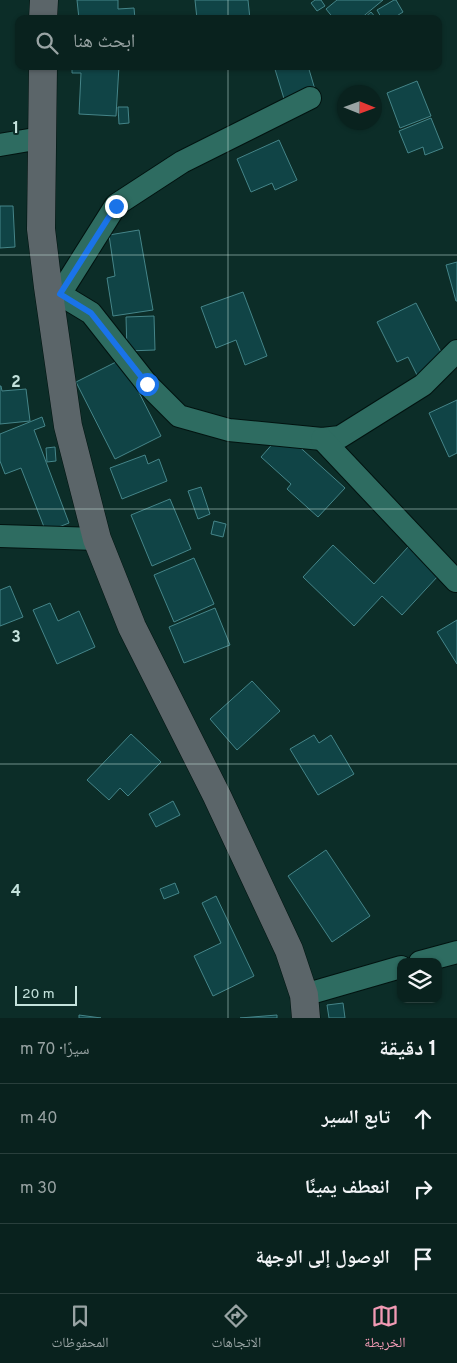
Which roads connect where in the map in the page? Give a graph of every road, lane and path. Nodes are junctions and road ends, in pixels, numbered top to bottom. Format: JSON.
{"nodes":[{"id":1,"x":44,"y":0,"type":"edge"},
{"id":2,"x":44,"y":15,"type":"edge"},
{"id":3,"x":43,"y":70,"type":"edge"},
{"id":4,"x":310,"y":98,"type":"dead end"},
{"id":5,"x":41,"y":138,"type":"junction"},
{"id":6,"x":0,"y":145,"type":"edge"},
{"id":7,"x":54,"y":290,"type":"junction"},
{"id":8,"x":457,"y":351,"type":"edge"},
{"id":9,"x":322,"y":439,"type":"junction"},
{"id":10,"x":0,"y":536,"type":"edge"},
{"id":11,"x":97,"y":539,"type":"junction"},
{"id":12,"x":456,"y":581,"type":"edge"},
{"id":13,"x":457,"y":952,"type":"edge"},
{"id":14,"x":435,"y":958,"type":"edge"},
{"id":15,"x":397,"y":968,"type":"edge"},
{"id":16,"x":305,"y":1006,"type":"edge"}],
"edges":[{"from":1,"to":2,"type":"main road"},
{"from":3,"to":5,"type":"main road"},
{"from":4,"to":7,"type":"street"},
{"from":5,"to":6,"type":"street"},
{"from":5,"to":7,"type":"main road"},
{"from":7,"to":9,"type":"street"},
{"from":7,"to":11,"type":"main road"},
{"from":8,"to":9,"type":"street"},
{"from":9,"to":12,"type":"street"},
{"from":10,"to":11,"type":"street"},
{"from":11,"to":16,"type":"main road"},
{"from":13,"to":14,"type":"street"},
{"from":15,"to":16,"type":"street"}]}
